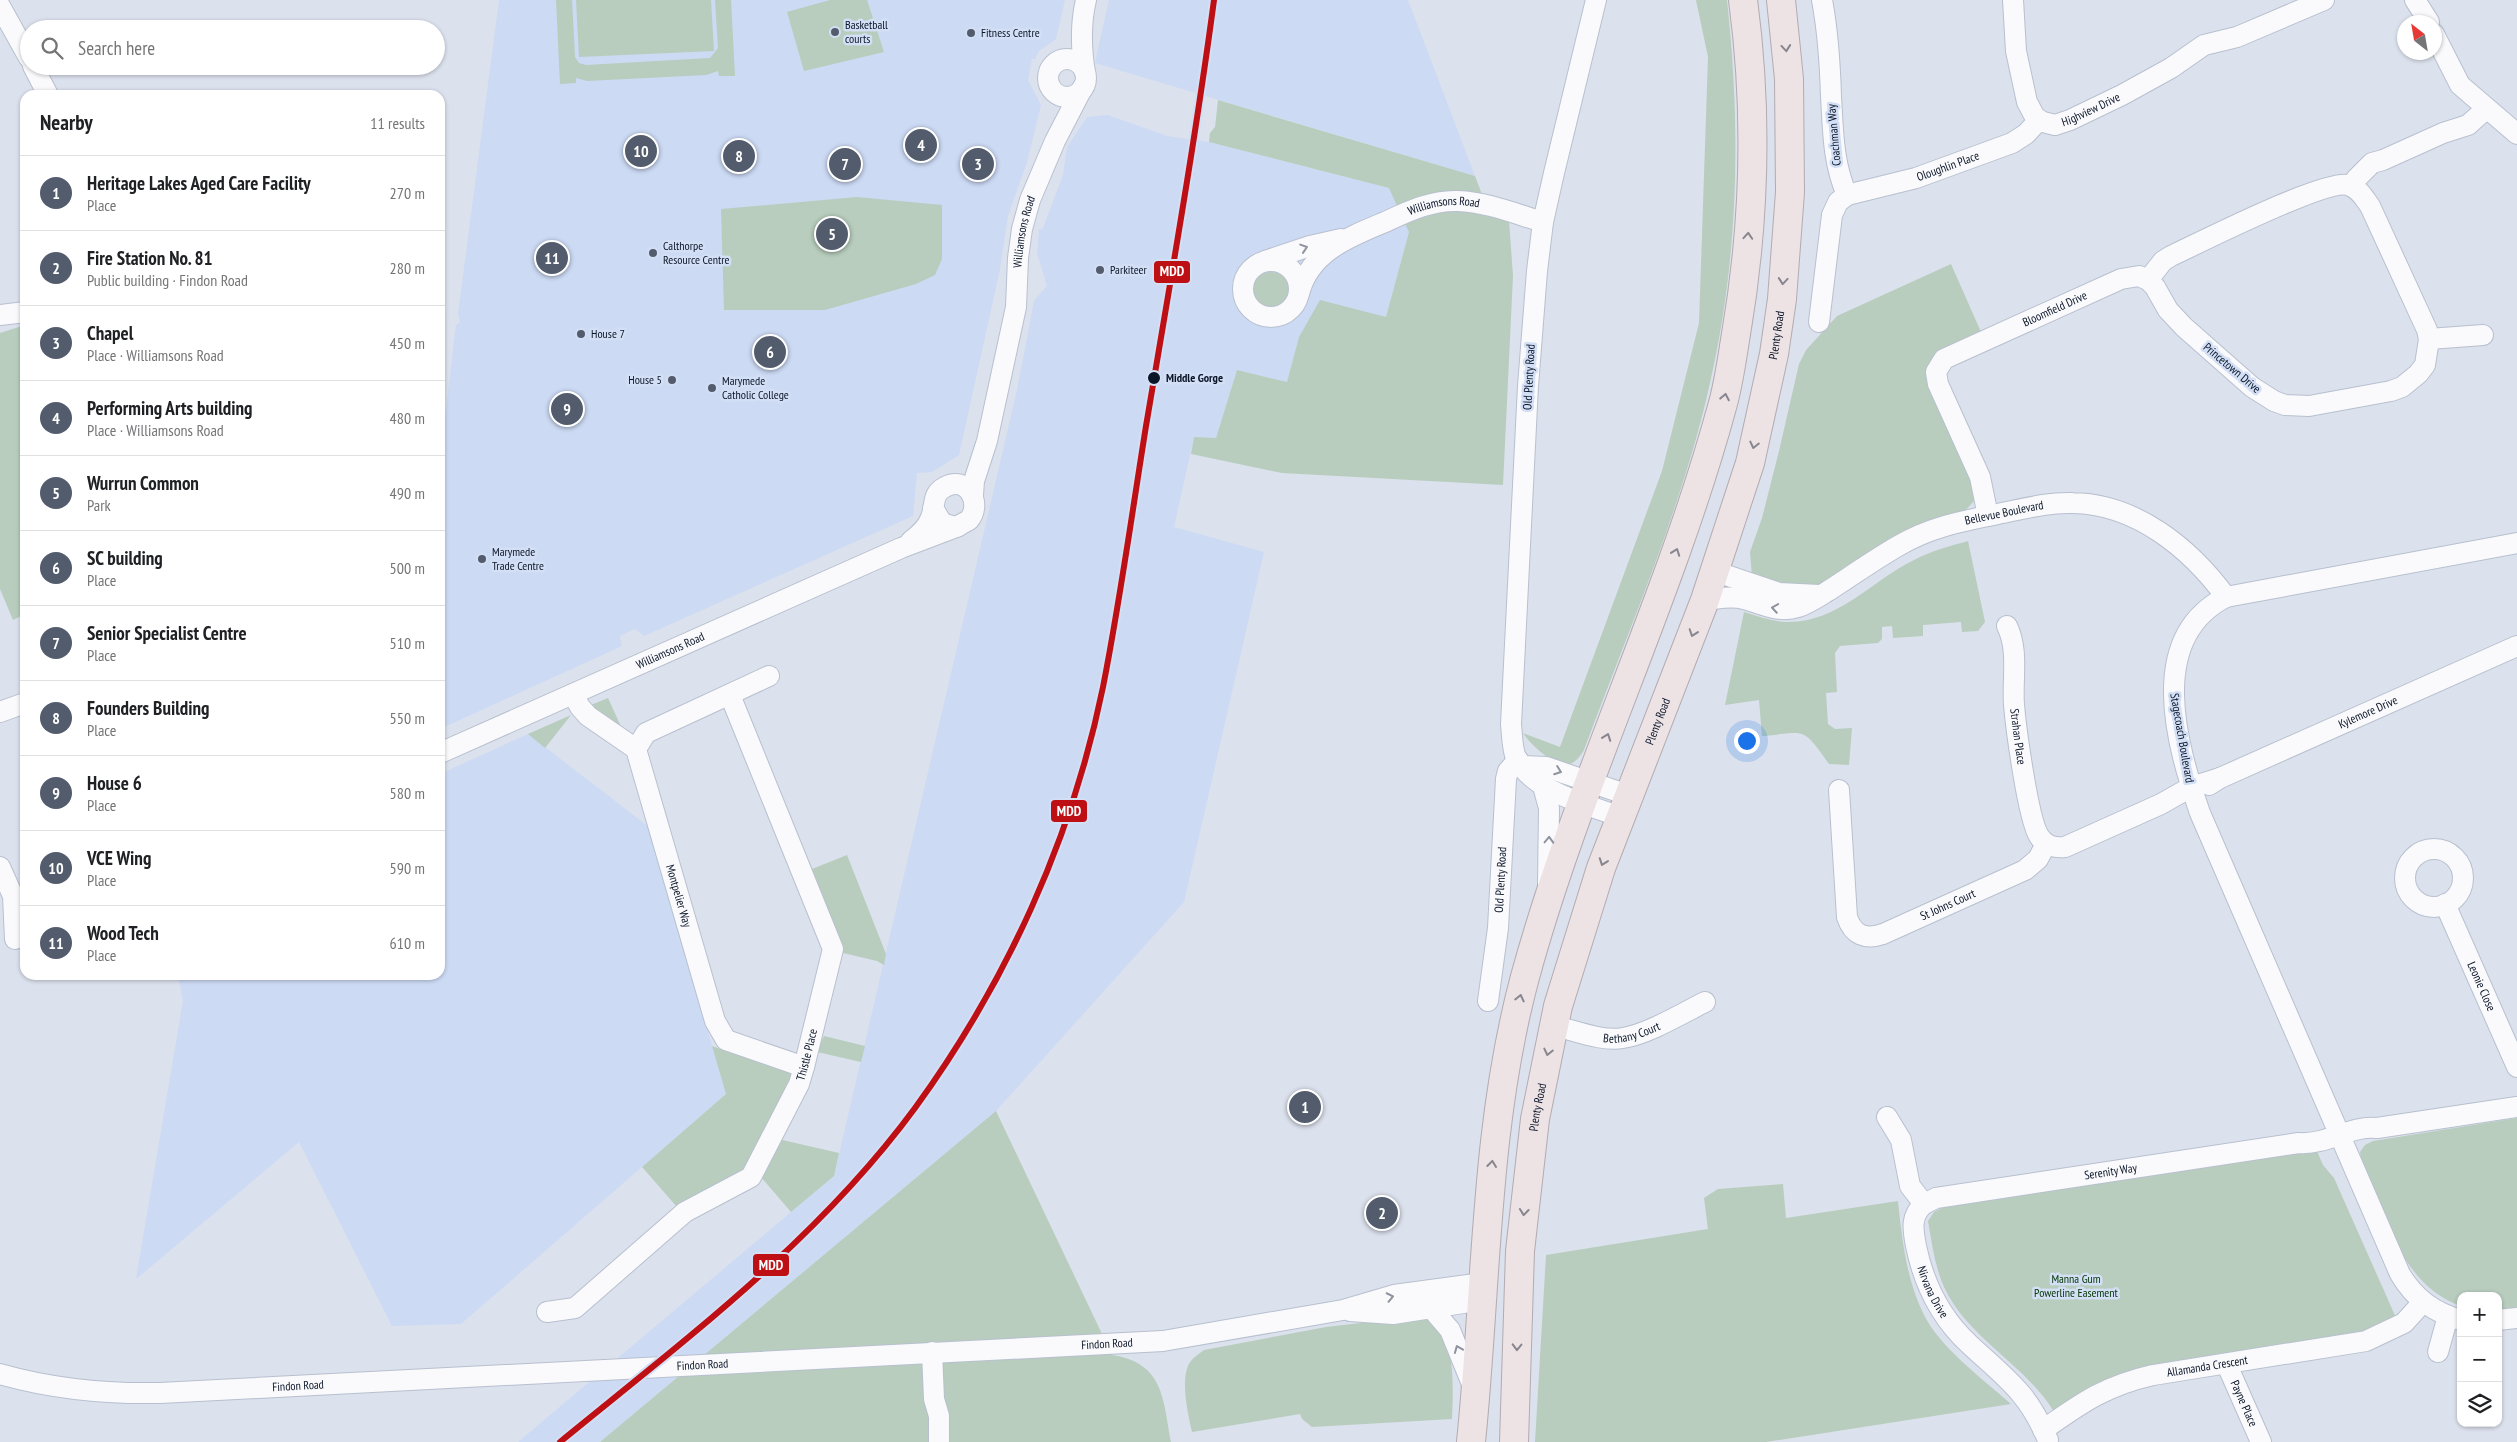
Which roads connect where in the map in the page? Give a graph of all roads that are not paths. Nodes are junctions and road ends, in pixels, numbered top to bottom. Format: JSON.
{"nodes":[{"id":1,"x":1596,"y":0,"type":"edge"},
{"id":2,"x":1743,"y":0,"type":"edge"},
{"id":3,"x":1782,"y":0,"type":"edge"},
{"id":4,"x":1822,"y":0,"type":"edge"},
{"id":5,"x":2013,"y":0,"type":"edge"},
{"id":6,"x":2324,"y":0,"type":"edge"},
{"id":7,"x":2,"y":6,"type":"edge"},
{"id":8,"x":1084,"y":8,"type":"edge"},
{"id":9,"x":20,"y":41,"type":"edge"},
{"id":10,"x":2442,"y":51,"type":"edge"},
{"id":11,"x":1054,"y":64,"type":"junction"},
{"id":12,"x":38,"y":75,"type":"edge"},
{"id":13,"x":1084,"y":80,"type":"junction"},
{"id":14,"x":1050,"y":87,"type":"junction"},
{"id":15,"x":45,"y":90,"type":"edge"},
{"id":16,"x":2481,"y":105,"type":"junction"},
{"id":17,"x":2039,"y":120,"type":"junction"},
{"id":18,"x":2517,"y":134,"type":"edge"},
{"id":19,"x":1055,"y":141,"type":"junction"},
{"id":20,"x":1047,"y":168,"type":"junction"},
{"id":21,"x":2358,"y":183,"type":"junction"},
{"id":22,"x":1847,"y":195,"type":"junction"},
{"id":23,"x":1543,"y":222,"type":"junction"},
{"id":24,"x":1347,"y":238,"type":"junction"},
{"id":25,"x":1263,"y":262,"type":"junction"},
{"id":26,"x":2148,"y":280,"type":"junction"},
{"id":27,"x":1299,"y":294,"type":"junction"},
{"id":28,"x":1016,"y":307,"type":"junction"},
{"id":29,"x":20,"y":313,"type":"edge"},
{"id":30,"x":0,"y":315,"type":"edge"},
{"id":31,"x":1820,"y":322,"type":"dead end"},
{"id":32,"x":2483,"y":336,"type":"dead end"},
{"id":33,"x":2429,"y":339,"type":"junction"},
{"id":34,"x":986,"y":442,"type":"junction"},
{"id":35,"x":949,"y":485,"type":"junction"},
{"id":36,"x":973,"y":495,"type":"junction"},
{"id":37,"x":933,"y":508,"type":"junction"},
{"id":38,"x":1988,"y":516,"type":"junction"},
{"id":39,"x":959,"y":526,"type":"junction"},
{"id":40,"x":2516,"y":544,"type":"edge"},
{"id":41,"x":901,"y":548,"type":"junction"},
{"id":42,"x":1714,"y":571,"type":"junction"},
{"id":43,"x":1820,"y":595,"type":"junction"},
{"id":44,"x":1705,"y":600,"type":"junction"},
{"id":45,"x":2220,"y":600,"type":"junction"},
{"id":46,"x":1656,"y":606,"type":"junction"},
{"id":47,"x":2007,"y":626,"type":"dead end"},
{"id":48,"x":2517,"y":646,"type":"edge"},
{"id":49,"x":769,"y":676,"type":"dead end"},
{"id":50,"x":573,"y":694,"type":"junction"},
{"id":51,"x":730,"y":695,"type":"junction"},
{"id":52,"x":636,"y":749,"type":"junction"},
{"id":53,"x":445,"y":751,"type":"edge"},
{"id":54,"x":1520,"y":763,"type":"junction"},
{"id":55,"x":1543,"y":786,"type":"junction"},
{"id":56,"x":1839,"y":790,"type":"dead end"},
{"id":57,"x":2192,"y":791,"type":"junction"},
{"id":58,"x":1587,"y":793,"type":"junction"},
{"id":59,"x":1624,"y":806,"type":"junction"},
{"id":60,"x":2046,"y":844,"type":"junction"},
{"id":61,"x":0,"y":867,"type":"edge"},
{"id":62,"x":19,"y":901,"type":"edge"},
{"id":63,"x":2446,"y":904,"type":"dead end"},
{"id":64,"x":1547,"y":906,"type":"junction"},
{"id":65,"x":13,"y":939,"type":"edge"},
{"id":66,"x":1488,"y":1001,"type":"dead end"},
{"id":67,"x":1705,"y":1002,"type":"dead end"},
{"id":68,"x":1554,"y":1026,"type":"junction"},
{"id":69,"x":804,"y":1067,"type":"junction"},
{"id":70,"x":2517,"y":1067,"type":"edge"},
{"id":71,"x":2517,"y":1107,"type":"edge"},
{"id":72,"x":1887,"y":1117,"type":"dead end"},
{"id":73,"x":2340,"y":1135,"type":"junction"},
{"id":74,"x":1924,"y":1204,"type":"junction"},
{"id":75,"x":1518,"y":1289,"type":"junction"},
{"id":76,"x":1482,"y":1291,"type":"junction"},
{"id":77,"x":2420,"y":1300,"type":"junction"},
{"id":78,"x":1432,"y":1309,"type":"junction"},
{"id":79,"x":1343,"y":1310,"type":"junction"},
{"id":80,"x":547,"y":1312,"type":"dead end"},
{"id":81,"x":2454,"y":1318,"type":"edge"},
{"id":82,"x":2517,"y":1318,"type":"edge"},
{"id":83,"x":2502,"y":1320,"type":"edge"},
{"id":84,"x":939,"y":1352,"type":"junction"},
{"id":85,"x":2438,"y":1352,"type":"dead end"},
{"id":86,"x":2227,"y":1365,"type":"junction"},
{"id":87,"x":0,"y":1374,"type":"edge"},
{"id":88,"x":1476,"y":1393,"type":"junction"},
{"id":89,"x":2046,"y":1436,"type":"edge"},
{"id":90,"x":939,"y":1442,"type":"edge"},
{"id":91,"x":1471,"y":1442,"type":"edge"},
{"id":92,"x":1514,"y":1442,"type":"edge"},
{"id":93,"x":2261,"y":1442,"type":"edge"}],
"edges":[{"from":1,"to":23,"type":"street","name":"Old Plenty Road"},
{"from":46,"to":2,"type":"highway","one_way":true},
{"from":3,"to":42,"type":"highway","name":"Plenty Road","one_way":true},
{"from":4,"to":22,"type":"street","name":"Coachman Way"},
{"from":5,"to":17,"type":"street"},
{"from":6,"to":17,"type":"street","name":"Highview Drive"},
{"from":7,"to":9,"type":"street"},
{"from":8,"to":11,"type":"street"},
{"from":8,"to":13,"type":"street"},
{"from":10,"to":16,"type":"street"},
{"from":11,"to":13,"type":"street"},
{"from":11,"to":14,"type":"street"},
{"from":12,"to":15,"type":"street"},
{"from":13,"to":14,"type":"street"},
{"from":13,"to":19,"type":"street","name":"Williamsons Road"},
{"from":14,"to":19,"type":"street","name":"Williamsons Road"},
{"from":16,"to":18,"type":"street"},
{"from":16,"to":21,"type":"street"},
{"from":17,"to":22,"type":"street","name":"Oloughlin Place"},
{"from":19,"to":20,"type":"street","name":"Williamsons Road"},
{"from":20,"to":28,"type":"street","name":"Williamsons Road"},
{"from":20,"to":28,"type":"street","name":"Williamsons Road"},
{"from":21,"to":26,"type":"street"},
{"from":21,"to":33,"type":"street"},
{"from":22,"to":31,"type":"street"},
{"from":23,"to":24,"type":"street","name":"Williamsons Road"},
{"from":23,"to":54,"type":"street","name":"Old Plenty Road"},
{"from":25,"to":24,"type":"street","name":"Williamsons Road","one_way":true},
{"from":24,"to":27,"type":"street","name":"Williamsons Road"},
{"from":25,"to":27,"type":"street"},
{"from":25,"to":27,"type":"street","name":"Williamsons Road"},
{"from":26,"to":33,"type":"street","name":"Princetown Drive"},
{"from":26,"to":38,"type":"street","name":"Bloomfield Drive"},
{"from":28,"to":34,"type":"street","name":"Williamsons Road"},
{"from":29,"to":30,"type":"street"},
{"from":32,"to":33,"type":"street"},
{"from":34,"to":35,"type":"street","name":"Williamsons Road"},
{"from":34,"to":36,"type":"street","name":"Williamsons Road"},
{"from":35,"to":36,"type":"street"},
{"from":35,"to":37,"type":"street"},
{"from":36,"to":39,"type":"street"},
{"from":37,"to":39,"type":"street"},
{"from":37,"to":41,"type":"street","name":"Williamsons Road"},
{"from":38,"to":43,"type":"street","name":"Bellevue Boulevard"},
{"from":38,"to":45,"type":"street","name":"Bellevue Boulevard"},
{"from":39,"to":41,"type":"street","name":"Williamsons Road"},
{"from":40,"to":45,"type":"street"},
{"from":41,"to":50,"type":"street","name":"Williamsons Road"},
{"from":42,"to":43,"type":"street"},
{"from":42,"to":44,"type":"highway","name":"Plenty Road"},
{"from":42,"to":46,"type":"highway"},
{"from":43,"to":44,"type":"street","name":"Bellevue Boulevard","one_way":true},
{"from":44,"to":59,"type":"highway","name":"Plenty Road","one_way":true},
{"from":45,"to":57,"type":"street","name":"Stagecoach Boulevard"},
{"from":58,"to":46,"type":"highway","one_way":true},
{"from":47,"to":60,"type":"street","name":"Strahan Place"},
{"from":48,"to":57,"type":"street","name":"Kylemore Drive"},
{"from":49,"to":51,"type":"street"},
{"from":50,"to":52,"type":"street"},
{"from":50,"to":53,"type":"street","name":"Williamsons Road"},
{"from":51,"to":52,"type":"street"},
{"from":51,"to":69,"type":"street","name":"Thistle Place"},
{"from":52,"to":69,"type":"street","name":"Montpelier Way"},
{"from":54,"to":55,"type":"street","name":"Old Plenty Road"},
{"from":54,"to":58,"type":"street","one_way":true},
{"from":54,"to":66,"type":"street","name":"Old Plenty Road"},
{"from":55,"to":58,"type":"street","name":"Old Plenty Road"},
{"from":64,"to":55,"type":"street","one_way":true},
{"from":56,"to":60,"type":"street","name":"St Johns Court"},
{"from":57,"to":60,"type":"street"},
{"from":57,"to":73,"type":"street","name":"Stagecoach Boulevard"},
{"from":58,"to":59,"type":"street"},
{"from":58,"to":64,"type":"highway"},
{"from":59,"to":68,"type":"highway","name":"Plenty Road","one_way":true},
{"from":61,"to":62,"type":"street"},
{"from":62,"to":65,"type":"street"},
{"from":63,"to":70,"type":"street","name":"Leonie Close"},
{"from":76,"to":64,"type":"highway","one_way":true},
{"from":67,"to":68,"type":"street","name":"Bethany Court"},
{"from":68,"to":75,"type":"highway","name":"Plenty Road","one_way":true},
{"from":69,"to":80,"type":"street","name":"Thistle Place"},
{"from":71,"to":73,"type":"street","name":"Serenity Way"},
{"from":72,"to":74,"type":"street"},
{"from":73,"to":74,"type":"street","name":"Serenity Way"},
{"from":73,"to":77,"type":"street"},
{"from":74,"to":89,"type":"street","name":"Nirvana Drive"},
{"from":75,"to":76,"type":"highway","name":"Findon Road"},
{"from":75,"to":92,"type":"highway","name":"Plenty Road","one_way":true},
{"from":76,"to":78,"type":"street","name":"Findon Road"},
{"from":79,"to":76,"type":"street","name":"Findon Road","one_way":true},
{"from":76,"to":88,"type":"highway"},
{"from":77,"to":81,"type":"street"},
{"from":77,"to":86,"type":"street","name":"Allamanda Crescent"},
{"from":78,"to":79,"type":"street","name":"Findon Road"},
{"from":88,"to":78,"type":"street","one_way":true},
{"from":79,"to":84,"type":"street","name":"Findon Road"},
{"from":81,"to":85,"type":"street"},
{"from":82,"to":83,"type":"street"},
{"from":84,"to":87,"type":"street","name":"Findon Road"},
{"from":84,"to":90,"type":"street"},
{"from":86,"to":89,"type":"street","name":"Allamanda Crescent"},
{"from":86,"to":93,"type":"street","name":"Payne Place"},
{"from":88,"to":91,"type":"highway"}]}
